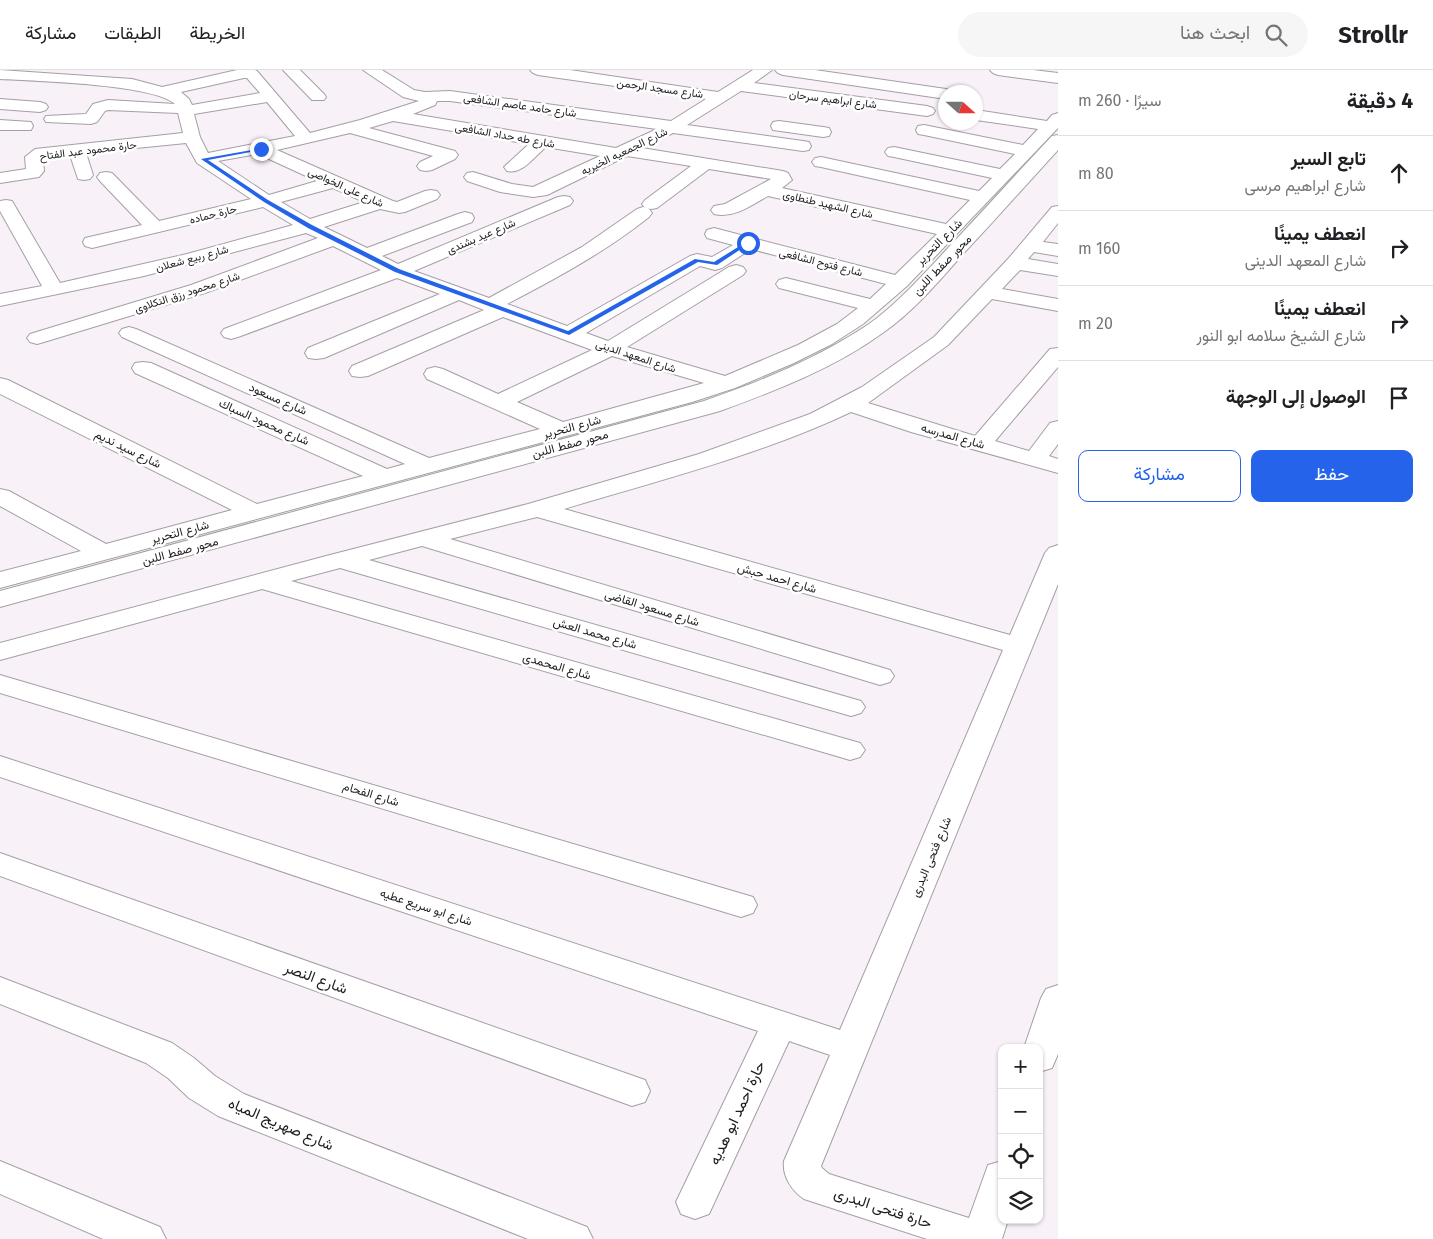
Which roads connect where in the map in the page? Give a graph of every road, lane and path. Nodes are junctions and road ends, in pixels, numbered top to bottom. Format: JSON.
{"nodes":[{"id":1,"x":291,"y":70,"type":"edge"},
{"id":2,"x":371,"y":70,"type":"edge"},
{"id":3,"x":538,"y":70,"type":"edge"},
{"id":4,"x":783,"y":70,"type":"edge"},
{"id":5,"x":998,"y":70,"type":"edge"},
{"id":6,"x":761,"y":72,"type":"edge"},
{"id":7,"x":0,"y":74,"type":"edge"},
{"id":8,"x":225,"y":74,"type":"edge"},
{"id":9,"x":738,"y":78,"type":"edge"},
{"id":10,"x":1058,"y":78,"type":"edge"},
{"id":11,"x":164,"y":91,"type":"junction"},
{"id":12,"x":938,"y":93,"type":"edge"},
{"id":13,"x":272,"y":96,"type":"junction"},
{"id":14,"x":432,"y":96,"type":"junction"},
{"id":15,"x":318,"y":97,"type":"dead end"},
{"id":16,"x":723,"y":97,"type":"junction"},
{"id":17,"x":0,"y":104,"type":"edge"},
{"id":18,"x":40,"y":107,"type":"dead end"},
{"id":19,"x":186,"y":110,"type":"junction"},
{"id":20,"x":927,"y":111,"type":"dead end"},
{"id":21,"x":695,"y":115,"type":"junction"},
{"id":22,"x":392,"y":116,"type":"junction"},
{"id":23,"x":983,"y":116,"type":"edge"},
{"id":24,"x":715,"y":117,"type":"dead end"},
{"id":25,"x":52,"y":120,"type":"dead end"},
{"id":26,"x":764,"y":124,"type":"dead end"},
{"id":27,"x":0,"y":125,"type":"edge"},
{"id":28,"x":25,"y":126,"type":"dead end"},
{"id":29,"x":673,"y":127,"type":"junction"},
{"id":30,"x":352,"y":128,"type":"junction"},
{"id":31,"x":1055,"y":128,"type":"edge"},
{"id":32,"x":924,"y":130,"type":"dead end"},
{"id":33,"x":823,"y":132,"type":"dead end"},
{"id":34,"x":192,"y":137,"type":"junction"},
{"id":35,"x":306,"y":138,"type":"junction"},
{"id":36,"x":43,"y":139,"type":"dead end"},
{"id":37,"x":542,"y":141,"type":"junction"},
{"id":38,"x":803,"y":146,"type":"dead end"},
{"id":39,"x":261,"y":149,"type":"junction"},
{"id":40,"x":77,"y":150,"type":"junction"},
{"id":41,"x":1026,"y":151,"type":"junction"},
{"id":42,"x":894,"y":152,"type":"dead end"},
{"id":43,"x":623,"y":153,"type":"junction"},
{"id":44,"x":36,"y":155,"type":"junction"},
{"id":45,"x":1058,"y":156,"type":"edge"},
{"id":46,"x":203,"y":159,"type":"junction"},
{"id":47,"x":821,"y":162,"type":"dead end"},
{"id":48,"x":705,"y":164,"type":"junction"},
{"id":49,"x":426,"y":166,"type":"dead end"},
{"id":50,"x":513,"y":167,"type":"dead end"},
{"id":51,"x":84,"y":175,"type":"dead end"},
{"id":52,"x":1004,"y":175,"type":"junction"},
{"id":53,"x":106,"y":177,"type":"dead end"},
{"id":54,"x":473,"y":177,"type":"dead end"},
{"id":55,"x":0,"y":178,"type":"edge"},
{"id":56,"x":334,"y":182,"type":"junction"},
{"id":57,"x":766,"y":190,"type":"junction"},
{"id":58,"x":431,"y":195,"type":"dead end"},
{"id":59,"x":983,"y":197,"type":"junction"},
{"id":60,"x":266,"y":201,"type":"junction"},
{"id":61,"x":564,"y":201,"type":"dead end"},
{"id":62,"x":380,"y":203,"type":"junction"},
{"id":63,"x":6,"y":205,"type":"dead end"},
{"id":64,"x":720,"y":210,"type":"dead end"},
{"id":65,"x":1055,"y":217,"type":"edge"},
{"id":66,"x":465,"y":218,"type":"dead end"},
{"id":67,"x":310,"y":227,"type":"junction"},
{"id":68,"x":156,"y":228,"type":"junction"},
{"id":69,"x":950,"y":231,"type":"junction"},
{"id":70,"x":714,"y":234,"type":"dead end"},
{"id":71,"x":334,"y":239,"type":"junction"},
{"id":72,"x":92,"y":242,"type":"dead end"},
{"id":73,"x":748,"y":243,"type":"junction"},
{"id":74,"x":1058,"y":250,"type":"edge"},
{"id":75,"x":1021,"y":254,"type":"junction"},
{"id":76,"x":366,"y":255,"type":"junction"},
{"id":77,"x":397,"y":270,"type":"junction"},
{"id":78,"x":1058,"y":270,"type":"edge"},
{"id":79,"x":736,"y":271,"type":"dead end"},
{"id":80,"x":900,"y":282,"type":"junction"},
{"id":81,"x":786,"y":284,"type":"dead end"},
{"id":82,"x":54,"y":290,"type":"junction"},
{"id":83,"x":987,"y":292,"type":"junction"},
{"id":84,"x":459,"y":293,"type":"junction"},
{"id":85,"x":0,"y":300,"type":"edge"},
{"id":86,"x":1058,"y":305,"type":"edge"},
{"id":87,"x":874,"y":306,"type":"junction"},
{"id":88,"x":497,"y":307,"type":"junction"},
{"id":89,"x":129,"y":333,"type":"dead end"},
{"id":90,"x":231,"y":333,"type":"dead end"},
{"id":91,"x":569,"y":334,"type":"junction"},
{"id":92,"x":37,"y":338,"type":"dead end"},
{"id":93,"x":610,"y":349,"type":"junction"},
{"id":94,"x":316,"y":353,"type":"dead end"},
{"id":95,"x":1058,"y":354,"type":"edge"},
{"id":96,"x":143,"y":368,"type":"dead end"},
{"id":97,"x":360,"y":372,"type":"dead end"},
{"id":98,"x":435,"y":374,"type":"dead end"},
{"id":99,"x":727,"y":383,"type":"junction"},
{"id":100,"x":0,"y":386,"type":"edge"},
{"id":101,"x":499,"y":402,"type":"junction"},
{"id":102,"x":850,"y":404,"type":"junction"},
{"id":103,"x":1058,"y":428,"type":"edge"},
{"id":104,"x":562,"y":430,"type":"junction"},
{"id":105,"x":980,"y":444,"type":"junction"},
{"id":106,"x":1035,"y":460,"type":"junction"},
{"id":107,"x":428,"y":466,"type":"junction"},
{"id":108,"x":1058,"y":466,"type":"edge"},
{"id":109,"x":385,"y":477,"type":"junction"},
{"id":110,"x":0,"y":496,"type":"edge"},
{"id":111,"x":537,"y":509,"type":"junction"},
{"id":112,"x":255,"y":512,"type":"junction"},
{"id":113,"x":424,"y":539,"type":"junction"},
{"id":114,"x":102,"y":552,"type":"junction"},
{"id":115,"x":1058,"y":553,"type":"edge"},
{"id":116,"x":339,"y":560,"type":"junction"},
{"id":117,"x":0,"y":580,"type":"edge"},
{"id":118,"x":263,"y":581,"type":"junction"},
{"id":119,"x":0,"y":599,"type":"edge"},
{"id":120,"x":0,"y":613,"type":"edge"},
{"id":121,"x":1018,"y":646,"type":"junction"},
{"id":122,"x":0,"y":652,"type":"edge"},
{"id":123,"x":880,"y":676,"type":"dead end"},
{"id":124,"x":0,"y":684,"type":"edge"},
{"id":125,"x":851,"y":707,"type":"dead end"},
{"id":126,"x":850,"y":750,"type":"dead end"},
{"id":127,"x":0,"y":766,"type":"edge"},
{"id":128,"x":0,"y":864,"type":"edge"},
{"id":129,"x":741,"y":905,"type":"dead end"},
{"id":130,"x":0,"y":990,"type":"edge"},
{"id":131,"x":1058,"y":998,"type":"edge"},
{"id":132,"x":779,"y":1024,"type":"junction"},
{"id":133,"x":1043,"y":1045,"type":"edge"},
{"id":134,"x":852,"y":1048,"type":"junction"},
{"id":135,"x":632,"y":1091,"type":"dead end"},
{"id":136,"x":803,"y":1161,"type":"joint"},
{"id":137,"x":0,"y":1177,"type":"edge"},
{"id":138,"x":1001,"y":1179,"type":"edge"},
{"id":139,"x":695,"y":1202,"type":"dead end"},
{"id":140,"x":146,"y":1239,"type":"edge"},
{"id":141,"x":573,"y":1239,"type":"edge"},
{"id":142,"x":981,"y":1239,"type":"edge"}],
"edges":[{"from":1,"to":15,"type":"street"},
{"from":2,"to":14,"type":"street","name":"شارع حامد عاصم الشافعى"},
{"from":3,"to":16,"type":"street","name":"شارع مسجد الرحمن"},
{"from":4,"to":12,"type":"street"},
{"from":5,"to":10,"type":"street"},
{"from":6,"to":9,"type":"street","name":"شارع الجمعيه الخيريه"},
{"from":7,"to":11,"type":"street"},
{"from":8,"to":11,"type":"street"},
{"from":8,"to":13,"type":"street"},
{"from":9,"to":16,"type":"street","name":"شارع الجمعيه الخيريه"},
{"from":9,"to":20,"type":"street","name":"شارع ابراهيم سرحان"},
{"from":11,"to":19,"type":"street"},
{"from":13,"to":19,"type":"street"},
{"from":13,"to":35,"type":"street"},
{"from":14,"to":22,"type":"street"},
{"from":14,"to":29,"type":"street","name":"شارع حامد عاصم الشافعى"},
{"from":16,"to":21,"type":"street","name":"شارع الجمعيه الخيريه"},
{"from":17,"to":18,"type":"street"},
{"from":19,"to":25,"type":"street"},
{"from":19,"to":34,"type":"street","name":"شارع المعهد الدينى"},
{"from":21,"to":24,"type":"street"},
{"from":21,"to":29,"type":"street","name":"شارع الجمعيه الخيريه"},
{"from":22,"to":30,"type":"street"},
{"from":22,"to":37,"type":"street","name":"شارع طه حداد الشافعى"},
{"from":23,"to":31,"type":"street"},
{"from":26,"to":33,"type":"street"},
{"from":27,"to":28,"type":"street"},
{"from":29,"to":38,"type":"street","name":"شارع حامد عاصم الشافعى"},
{"from":29,"to":43,"type":"street","name":"شارع الجمعيه الخيريه"},
{"from":30,"to":35,"type":"street"},
{"from":30,"to":49,"type":"street"},
{"from":31,"to":41,"type":"street","name":"شارع التحرير"},
{"from":31,"to":119,"type":"street","name":"محور صفط اللبن"},
{"from":32,"to":41,"type":"street"},
{"from":34,"to":40,"type":"street","name":"حارة محمود عبد الفتاح"},
{"from":34,"to":46,"type":"street","name":"شارع المعهد الدينى"},
{"from":35,"to":39,"type":"street"},
{"from":36,"to":44,"type":"street"},
{"from":37,"to":43,"type":"street","name":"شارع طه حداد الشافعى"},
{"from":37,"to":50,"type":"street"},
{"from":39,"to":46,"type":"street"},
{"from":39,"to":56,"type":"street","name":"شارع على الخواصى"},
{"from":40,"to":44,"type":"street","name":"حارة محمود عبد الفتاح"},
{"from":40,"to":51,"type":"street"},
{"from":41,"to":52,"type":"street","name":"شارع التحرير"},
{"from":42,"to":52,"type":"street"},
{"from":43,"to":48,"type":"street","name":"شارع الشهيد طنطاوى"},
{"from":43,"to":54,"type":"street","name":"شارع الجمعيه الخيريه"},
{"from":44,"to":55,"type":"street","name":"حارة محمود عبد الفتاح"},
{"from":45,"to":120,"type":"street","name":"محور صفط اللبن"},
{"from":46,"to":60,"type":"street","name":"شارع المعهد الدينى"},
{"from":47,"to":59,"type":"street"},
{"from":48,"to":57,"type":"street","name":"شارع الشهيد طنطاوى"},
{"from":48,"to":88,"type":"street"},
{"from":52,"to":59,"type":"street","name":"شارع التحرير"},
{"from":53,"to":68,"type":"street"},
{"from":56,"to":60,"type":"street","name":"حارة حماده"},
{"from":56,"to":62,"type":"street","name":"شارع على الخواصى"},
{"from":57,"to":64,"type":"street"},
{"from":57,"to":69,"type":"street","name":"شارع الشهيد طنطاوى"},
{"from":58,"to":62,"type":"street","name":"شارع على الخواصى"},
{"from":59,"to":69,"type":"street","name":"شارع التحرير"},
{"from":60,"to":67,"type":"street","name":"شارع المعهد الدينى"},
{"from":60,"to":68,"type":"street","name":"حارة حماده"},
{"from":61,"to":77,"type":"street","name":"شارع عيد بشندى"},
{"from":62,"to":67,"type":"street","name":"شارع ربيع شعلان"},
{"from":63,"to":82,"type":"street"},
{"from":65,"to":75,"type":"street"},
{"from":66,"to":76,"type":"street"},
{"from":67,"to":71,"type":"street","name":"شارع المعهد الدينى"},
{"from":67,"to":82,"type":"street","name":"شارع ربيع شعلان"},
{"from":68,"to":72,"type":"street","name":"حارة حماده"},
{"from":69,"to":80,"type":"street","name":"شارع التحرير"},
{"from":70,"to":73,"type":"street","name":"شارع فتوح الشافعى"},
{"from":71,"to":76,"type":"street","name":"شارع المعهد الدينى"},
{"from":71,"to":92,"type":"street","name":"شارع محمود رزق النكلاوى"},
{"from":73,"to":80,"type":"street","name":"شارع فتوح الشافعى"},
{"from":73,"to":91,"type":"street"},
{"from":74,"to":75,"type":"street"},
{"from":75,"to":78,"type":"street"},
{"from":75,"to":83,"type":"street"},
{"from":76,"to":77,"type":"street","name":"شارع المعهد الدينى"},
{"from":77,"to":84,"type":"street","name":"شارع المعهد الدينى"},
{"from":77,"to":90,"type":"street","name":"شارع عيد بشندى"},
{"from":79,"to":93,"type":"street"},
{"from":80,"to":87,"type":"street","name":"شارع التحرير"},
{"from":81,"to":87,"type":"street"},
{"from":82,"to":85,"type":"street","name":"شارع ربيع شعلان"},
{"from":83,"to":86,"type":"street"},
{"from":83,"to":102,"type":"street"},
{"from":84,"to":88,"type":"street","name":"شارع المعهد الدينى"},
{"from":84,"to":94,"type":"street"},
{"from":87,"to":99,"type":"street","name":"شارع التحرير"},
{"from":88,"to":91,"type":"street","name":"شارع المعهد الدينى"},
{"from":88,"to":97,"type":"street"},
{"from":89,"to":107,"type":"street","name":"شارع مسعود"},
{"from":91,"to":93,"type":"street","name":"شارع المعهد الدينى"},
{"from":93,"to":99,"type":"street","name":"شارع المعهد الدينى"},
{"from":93,"to":101,"type":"street"},
{"from":95,"to":105,"type":"street"},
{"from":96,"to":109,"type":"street","name":"شارع محمود السباك"},
{"from":98,"to":101,"type":"street"},
{"from":99,"to":104,"type":"street","name":"شارع التحرير"},
{"from":100,"to":112,"type":"street","name":"شارع سيد نديم"},
{"from":101,"to":104,"type":"street"},
{"from":102,"to":105,"type":"street","name":"شارع المدرسه"},
{"from":102,"to":111,"type":"street"},
{"from":103,"to":106,"type":"street"},
{"from":104,"to":107,"type":"street","name":"شارع التحرير"},
{"from":105,"to":106,"type":"street","name":"شارع المدرسه"},
{"from":106,"to":108,"type":"street","name":"شارع المدرسه"},
{"from":107,"to":109,"type":"street","name":"شارع التحرير"},
{"from":109,"to":112,"type":"street","name":"شارع التحرير"},
{"from":110,"to":114,"type":"street"},
{"from":111,"to":113,"type":"street"},
{"from":111,"to":121,"type":"street","name":"شارع احمد حبش"},
{"from":112,"to":114,"type":"street","name":"شارع التحرير"},
{"from":113,"to":116,"type":"street"},
{"from":113,"to":123,"type":"street","name":"شارع مسعود القاضى"},
{"from":114,"to":117,"type":"street","name":"شارع التحرير"},
{"from":115,"to":121,"type":"street","name":"شارع فتحى البدرى"},
{"from":116,"to":118,"type":"street"},
{"from":116,"to":125,"type":"street","name":"شارع محمد العش"},
{"from":118,"to":122,"type":"street"},
{"from":118,"to":126,"type":"street","name":"شارع المحمدى"},
{"from":121,"to":134,"type":"street","name":"شارع فتحى البدرى"},
{"from":124,"to":129,"type":"street","name":"شارع الفحام"},
{"from":127,"to":132,"type":"street","name":"شارع ابو سريع عطيه"},
{"from":128,"to":135,"type":"street","name":"شارع النصر"},
{"from":130,"to":141,"type":"street","name":"شارع صهريج المياه"},
{"from":131,"to":133,"type":"street"},
{"from":132,"to":134,"type":"street","name":"شارع ابو سريع عطيه"},
{"from":132,"to":139,"type":"street","name":"حارة احمد ابو هديه"},
{"from":134,"to":136,"type":"street","name":"شارع فتحى البدرى"},
{"from":136,"to":142,"type":"street","name":"حارة فتحى البدرى"},
{"from":137,"to":140,"type":"street"},
{"from":138,"to":142,"type":"street"}]}
